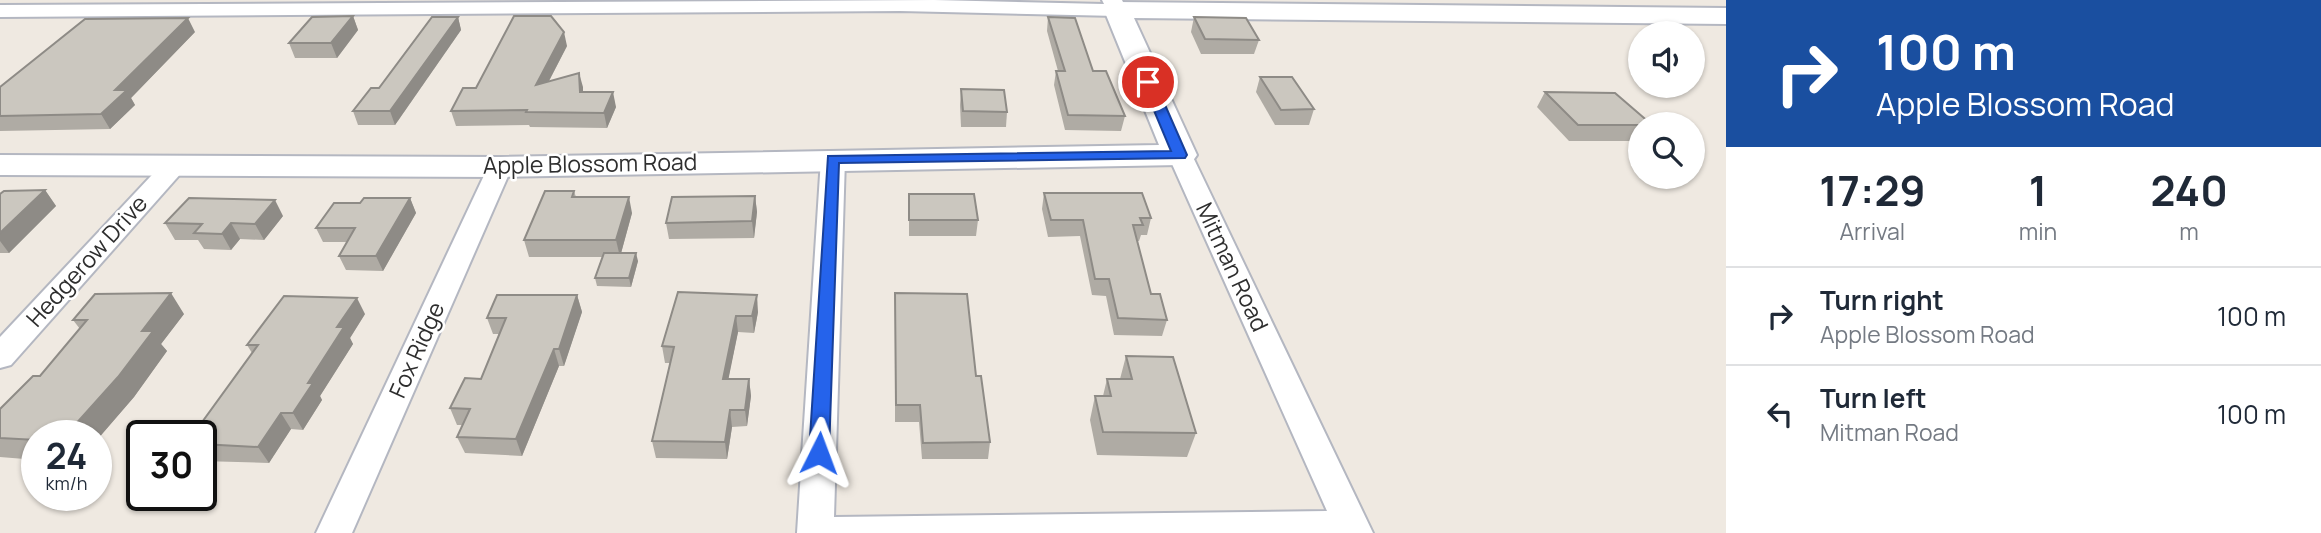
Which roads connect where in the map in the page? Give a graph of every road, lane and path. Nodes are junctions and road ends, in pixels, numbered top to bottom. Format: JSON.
{"nodes":[{"id":1,"x":1114,"y":5,"type":"edge"},
{"id":2,"x":0,"y":10,"type":"edge"},
{"id":3,"x":23,"y":10,"type":"junction"},
{"id":4,"x":1726,"y":16,"type":"edge"},
{"id":5,"x":0,"y":25,"type":"edge"},
{"id":6,"x":1180,"y":155,"type":"junction"},
{"id":7,"x":833,"y":159,"type":"junction"},
{"id":8,"x":0,"y":165,"type":"edge"},
{"id":9,"x":174,"y":166,"type":"junction"},
{"id":10,"x":500,"y":167,"type":"junction"},
{"id":11,"x":0,"y":357,"type":"edge"},
{"id":12,"x":1353,"y":530,"type":"edge"},
{"id":13,"x":334,"y":533,"type":"edge"},
{"id":14,"x":362,"y":533,"type":"edge"},
{"id":15,"x":815,"y":533,"type":"edge"},
{"id":16,"x":832,"y":533,"type":"edge"}],
"edges":[{"from":1,"to":3,"type":"street"},
{"from":1,"to":4,"type":"street"},
{"from":1,"to":6,"type":"street","name":"Mitman Road"},
{"from":2,"to":3,"type":"street"},
{"from":3,"to":5,"type":"street"},
{"from":6,"to":7,"type":"street","name":"Apple Blossom Road"},
{"from":6,"to":12,"type":"street","name":"Mitman Road"},
{"from":7,"to":10,"type":"street","name":"Apple Blossom Road"},
{"from":7,"to":15,"type":"street"},
{"from":8,"to":9,"type":"street","name":"Apple Blossom Road"},
{"from":9,"to":10,"type":"street","name":"Apple Blossom Road"},
{"from":9,"to":11,"type":"street","name":"Hedgerow Drive"},
{"from":10,"to":13,"type":"street","name":"Fox Ridge"},
{"from":12,"to":16,"type":"street"},
{"from":13,"to":14,"type":"street"}]}
